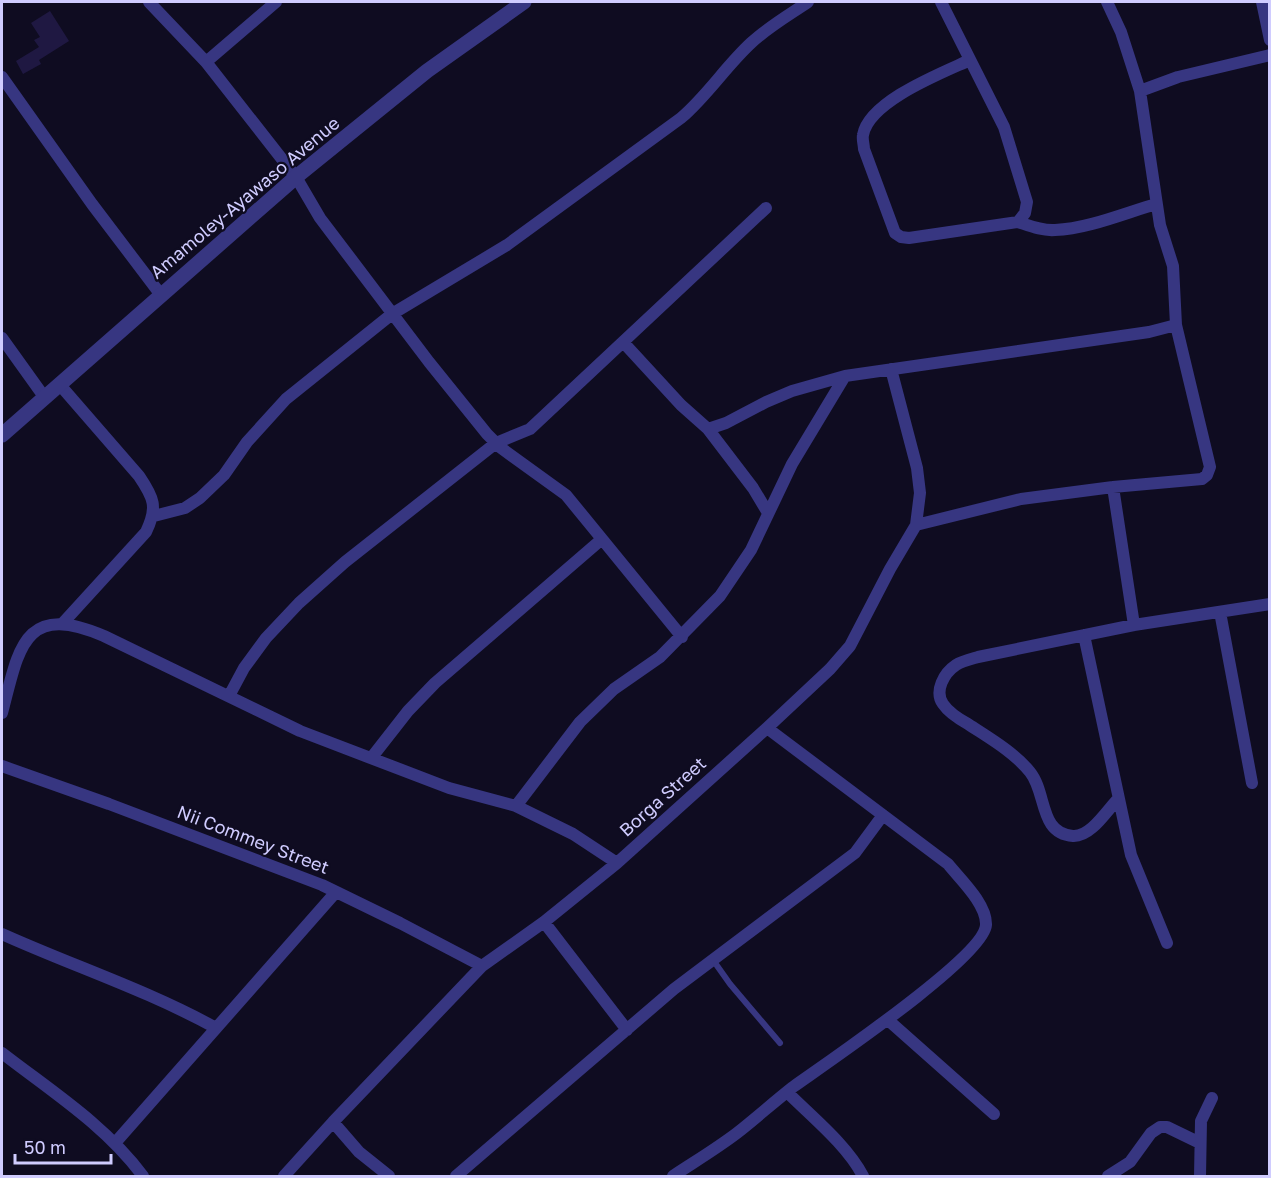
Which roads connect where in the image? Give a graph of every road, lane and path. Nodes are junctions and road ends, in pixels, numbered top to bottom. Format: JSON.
{"nodes":[{"id":1,"x":149,"y":2,"type":"edge"},
{"id":2,"x":276,"y":2,"type":"edge"},
{"id":3,"x":523,"y":2,"type":"edge"},
{"id":4,"x":808,"y":2,"type":"edge"},
{"id":5,"x":941,"y":2,"type":"edge"},
{"id":6,"x":1107,"y":2,"type":"edge"},
{"id":7,"x":1262,"y":2,"type":"edge"},
{"id":8,"x":1269,"y":40,"type":"edge"},
{"id":9,"x":1269,"y":55,"type":"edge"},
{"id":10,"x":970,"y":60,"type":"junction"},
{"id":11,"x":206,"y":62,"type":"junction"},
{"id":12,"x":2,"y":77,"type":"edge"},
{"id":13,"x":1140,"y":91,"type":"junction"},
{"id":14,"x":296,"y":177,"type":"junction"},
{"id":15,"x":1156,"y":204,"type":"junction"},
{"id":16,"x":766,"y":208,"type":"dead end"},
{"id":17,"x":1018,"y":222,"type":"junction"},
{"id":18,"x":161,"y":295,"type":"junction"},
{"id":19,"x":392,"y":314,"type":"junction"},
{"id":20,"x":1176,"y":325,"type":"junction"},
{"id":21,"x":2,"y":338,"type":"edge"},
{"id":22,"x":623,"y":342,"type":"junction"},
{"id":23,"x":891,"y":369,"type":"junction"},
{"id":24,"x":845,"y":376,"type":"junction"},
{"id":25,"x":60,"y":385,"type":"junction"},
{"id":26,"x":45,"y":398,"type":"junction"},
{"id":27,"x":708,"y":429,"type":"junction"},
{"id":28,"x":2,"y":435,"type":"edge"},
{"id":29,"x":496,"y":443,"type":"junction"},
{"id":30,"x":1113,"y":487,"type":"junction"},
{"id":31,"x":768,"y":513,"type":"junction"},
{"id":32,"x":154,"y":516,"type":"junction"},
{"id":33,"x":916,"y":525,"type":"junction"},
{"id":34,"x":602,"y":538,"type":"junction"},
{"id":35,"x":1269,"y":604,"type":"edge"},
{"id":36,"x":1220,"y":612,"type":"junction"},
{"id":37,"x":62,"y":624,"type":"junction"},
{"id":38,"x":1134,"y":625,"type":"junction"},
{"id":39,"x":1084,"y":635,"type":"junction"},
{"id":40,"x":682,"y":637,"type":"junction"},
{"id":41,"x":229,"y":696,"type":"junction"},
{"id":42,"x":2,"y":713,"type":"edge"},
{"id":43,"x":767,"y":728,"type":"junction"},
{"id":44,"x":372,"y":757,"type":"junction"},
{"id":45,"x":2,"y":766,"type":"edge"},
{"id":46,"x":1252,"y":783,"type":"dead end"},
{"id":47,"x":1118,"y":799,"type":"junction"},
{"id":48,"x":516,"y":806,"type":"junction"},
{"id":49,"x":883,"y":815,"type":"junction"},
{"id":50,"x":616,"y":863,"type":"junction"},
{"id":51,"x":336,"y":892,"type":"junction"},
{"id":52,"x":544,"y":922,"type":"junction"},
{"id":53,"x":2,"y":933,"type":"edge"},
{"id":54,"x":1167,"y":943,"type":"dead end"},
{"id":55,"x":713,"y":960,"type":"junction"},
{"id":56,"x":482,"y":966,"type":"junction"},
{"id":57,"x":888,"y":1020,"type":"junction"},
{"id":58,"x":216,"y":1028,"type":"junction"},
{"id":59,"x":627,"y":1030,"type":"junction"},
{"id":60,"x":780,"y":1044,"type":"dead end"},
{"id":61,"x":2,"y":1053,"type":"edge"},
{"id":62,"x":787,"y":1092,"type":"junction"},
{"id":63,"x":1212,"y":1098,"type":"dead end"},
{"id":64,"x":994,"y":1114,"type":"dead end"},
{"id":65,"x":333,"y":1122,"type":"junction"},
{"id":66,"x":115,"y":1143,"type":"junction"},
{"id":67,"x":1200,"y":1143,"type":"junction"},
{"id":68,"x":143,"y":1176,"type":"edge"},
{"id":69,"x":284,"y":1176,"type":"edge"},
{"id":70,"x":389,"y":1176,"type":"edge"},
{"id":71,"x":456,"y":1176,"type":"edge"},
{"id":72,"x":673,"y":1176,"type":"edge"},
{"id":73,"x":863,"y":1176,"type":"edge"},
{"id":74,"x":1108,"y":1176,"type":"edge"},
{"id":75,"x":1200,"y":1176,"type":"edge"}],
"edges":[{"from":1,"to":11,"type":"street"},
{"from":2,"to":11,"type":"street"},
{"from":3,"to":14,"type":"street","name":"Amamoley-Ayawaso Avenue"},
{"from":4,"to":19,"type":"street"},
{"from":5,"to":10,"type":"street"},
{"from":6,"to":13,"type":"street"},
{"from":7,"to":8,"type":"street"},
{"from":9,"to":13,"type":"street"},
{"from":10,"to":17,"type":"street"},
{"from":10,"to":17,"type":"street"},
{"from":11,"to":14,"type":"street"},
{"from":12,"to":18,"type":"street"},
{"from":13,"to":15,"type":"street"},
{"from":14,"to":18,"type":"street","name":"Amamoley-Ayawaso Avenue"},
{"from":14,"to":19,"type":"street"},
{"from":15,"to":17,"type":"street"},
{"from":15,"to":20,"type":"street"},
{"from":16,"to":22,"type":"street"},
{"from":18,"to":25,"type":"street","name":"Amamoley-Ayawaso Avenue"},
{"from":19,"to":29,"type":"street"},
{"from":19,"to":32,"type":"street"},
{"from":20,"to":23,"type":"street"},
{"from":20,"to":30,"type":"street"},
{"from":21,"to":26,"type":"street"},
{"from":22,"to":27,"type":"street"},
{"from":22,"to":29,"type":"street"},
{"from":23,"to":24,"type":"street"},
{"from":23,"to":33,"type":"street","name":"Borga Street"},
{"from":24,"to":27,"type":"street"},
{"from":24,"to":31,"type":"street"},
{"from":25,"to":26,"type":"street","name":"Amamoley-Ayawaso Avenue"},
{"from":25,"to":32,"type":"street"},
{"from":26,"to":28,"type":"street","name":"Amamoley-Ayawaso Avenue"},
{"from":27,"to":31,"type":"street"},
{"from":29,"to":34,"type":"street"},
{"from":29,"to":41,"type":"street"},
{"from":30,"to":33,"type":"street"},
{"from":30,"to":38,"type":"street"},
{"from":31,"to":40,"type":"street"},
{"from":32,"to":37,"type":"street"},
{"from":33,"to":43,"type":"street","name":"Borga Street"},
{"from":34,"to":40,"type":"street"},
{"from":34,"to":44,"type":"street"},
{"from":35,"to":36,"type":"street"},
{"from":36,"to":38,"type":"street"},
{"from":36,"to":46,"type":"street"},
{"from":37,"to":41,"type":"street"},
{"from":37,"to":42,"type":"street"},
{"from":38,"to":39,"type":"street"},
{"from":39,"to":47,"type":"street"},
{"from":39,"to":47,"type":"street"},
{"from":40,"to":48,"type":"street"},
{"from":41,"to":44,"type":"street"},
{"from":43,"to":49,"type":"street"},
{"from":43,"to":50,"type":"street","name":"Borga Street"},
{"from":44,"to":48,"type":"street"},
{"from":45,"to":51,"type":"street","name":"Nii Commey Street"},
{"from":47,"to":54,"type":"street"},
{"from":48,"to":50,"type":"street"},
{"from":49,"to":55,"type":"street"},
{"from":49,"to":57,"type":"street"},
{"from":50,"to":52,"type":"street","name":"Borga Street"},
{"from":51,"to":56,"type":"street","name":"Nii Commey Street"},
{"from":51,"to":58,"type":"street"},
{"from":52,"to":56,"type":"street","name":"Borga Street"},
{"from":52,"to":59,"type":"street"},
{"from":53,"to":58,"type":"street"},
{"from":55,"to":59,"type":"street"},
{"from":55,"to":60,"type":"lane"},
{"from":56,"to":65,"type":"street","name":"Borga Street"},
{"from":57,"to":62,"type":"street"},
{"from":57,"to":64,"type":"street"},
{"from":58,"to":66,"type":"street"},
{"from":59,"to":71,"type":"street"},
{"from":61,"to":66,"type":"street"},
{"from":62,"to":72,"type":"street"},
{"from":62,"to":73,"type":"street"},
{"from":63,"to":67,"type":"street"},
{"from":65,"to":69,"type":"street","name":"Borga Street"},
{"from":65,"to":70,"type":"street"},
{"from":66,"to":68,"type":"street"},
{"from":67,"to":74,"type":"street"},
{"from":67,"to":75,"type":"street"}]}
